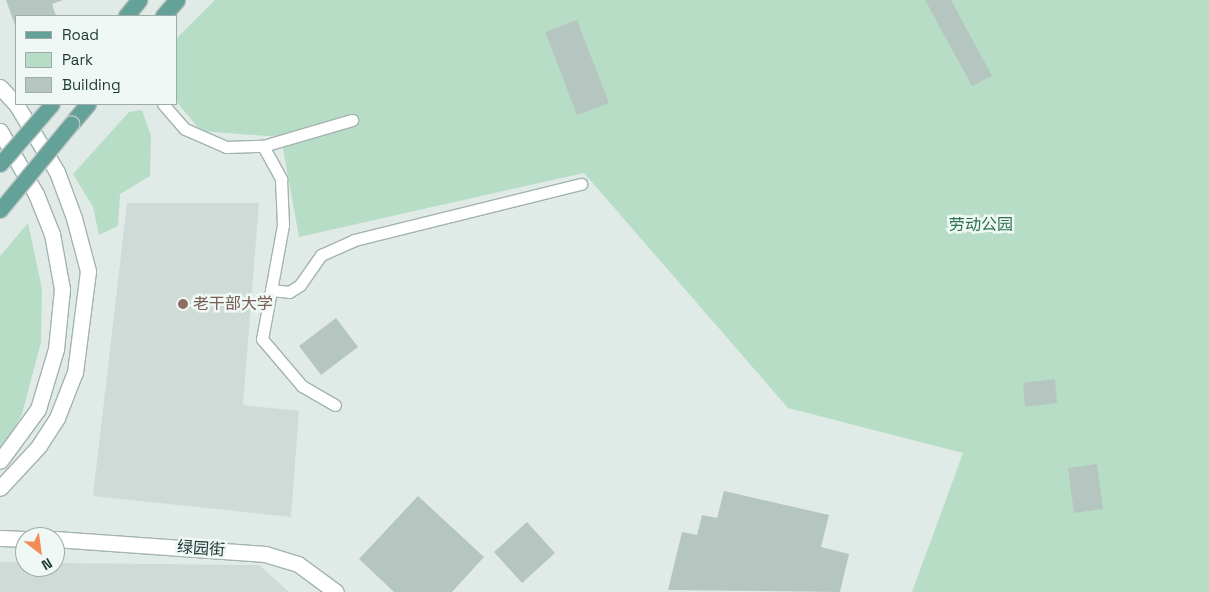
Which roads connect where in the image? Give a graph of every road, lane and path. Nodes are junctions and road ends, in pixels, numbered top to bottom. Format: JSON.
{"nodes":[{"id":1,"x":139,"y":0,"type":"edge"},
{"id":2,"x":177,"y":0,"type":"edge"},
{"id":3,"x":127,"y":15,"type":"edge"},
{"id":4,"x":164,"y":15,"type":"edge"},
{"id":5,"x":0,"y":87,"type":"edge"},
{"id":6,"x":15,"y":103,"type":"edge"},
{"id":7,"x":17,"y":105,"type":"edge"},
{"id":8,"x":51,"y":105,"type":"edge"},
{"id":9,"x":87,"y":105,"type":"edge"},
{"id":10,"x":164,"y":105,"type":"edge"},
{"id":11,"x":352,"y":120,"type":"dead end"},
{"id":12,"x":0,"y":131,"type":"edge"},
{"id":13,"x":263,"y":146,"type":"junction"},
{"id":14,"x":0,"y":164,"type":"edge"},
{"id":15,"x":580,"y":184,"type":"dead end"},
{"id":16,"x":0,"y":210,"type":"edge"},
{"id":17,"x":271,"y":290,"type":"junction"},
{"id":18,"x":335,"y":405,"type":"dead end"},
{"id":19,"x":0,"y":462,"type":"edge"},
{"id":20,"x":5,"y":483,"type":"edge"},
{"id":21,"x":0,"y":538,"type":"edge"},
{"id":22,"x":15,"y":539,"type":"edge"},
{"id":23,"x":65,"y":541,"type":"edge"},
{"id":24,"x":336,"y":592,"type":"edge"}],
"edges":[{"from":1,"to":3,"type":"main road"},
{"from":2,"to":4,"type":"main road"},
{"from":5,"to":6,"type":"main road"},
{"from":7,"to":20,"type":"main road"},
{"from":8,"to":14,"type":"main road","bridge":true},
{"from":9,"to":16,"type":"main road","bridge":true},
{"from":10,"to":13,"type":"lane"},
{"from":11,"to":13,"type":"lane"},
{"from":12,"to":19,"type":"main road"},
{"from":13,"to":17,"type":"lane"},
{"from":15,"to":17,"type":"lane"},
{"from":17,"to":18,"type":"lane"},
{"from":21,"to":22,"type":"main road"},
{"from":23,"to":24,"type":"main road","name":"绿园街"}]}
